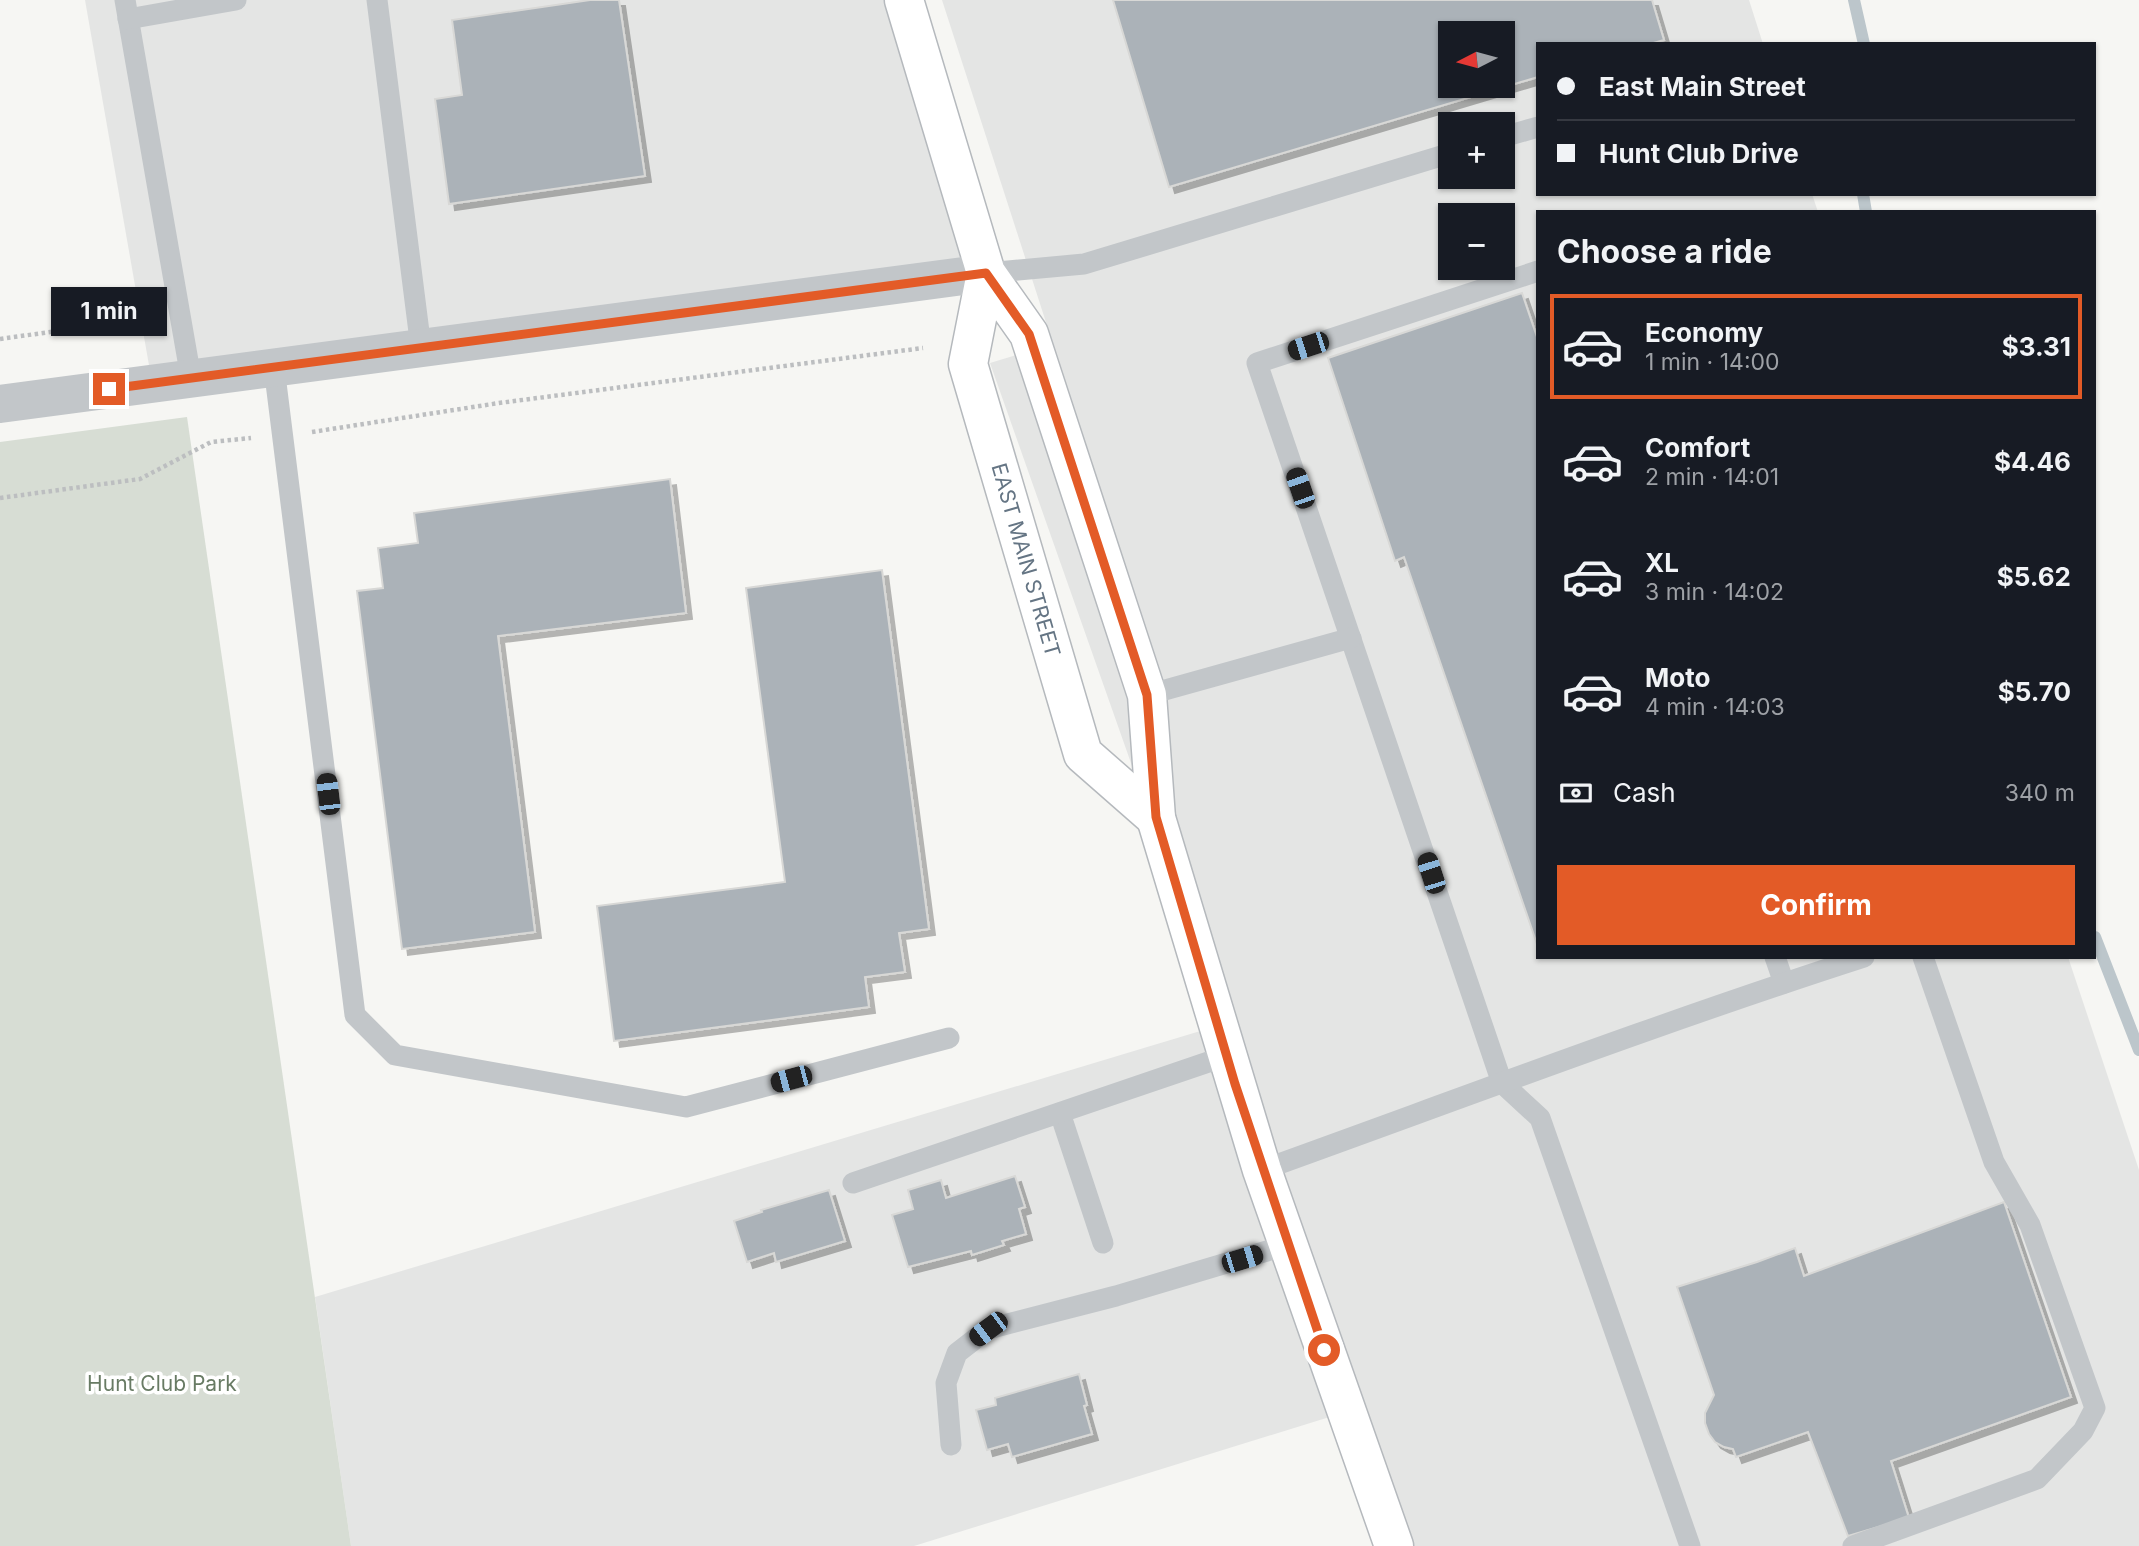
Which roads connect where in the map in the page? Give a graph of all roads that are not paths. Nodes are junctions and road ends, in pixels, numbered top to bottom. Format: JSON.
{"nodes":[{"id":1,"x":236,"y":0,"type":"edge"},
{"id":2,"x":377,"y":0,"type":"edge"},
{"id":3,"x":904,"y":0,"type":"edge"},
{"id":4,"x":126,"y":9,"type":"edge"},
{"id":5,"x":1536,"y":128,"type":"edge"},
{"id":6,"x":1515,"y":134,"type":"edge"},
{"id":7,"x":1438,"y":157,"type":"edge"},
{"id":8,"x":1536,"y":272,"type":"edge"},
{"id":9,"x":986,"y":273,"type":"junction"},
{"id":10,"x":421,"y":348,"type":"junction"},
{"id":11,"x":274,"y":367,"type":"junction"},
{"id":12,"x":191,"y":378,"type":"junction"},
{"id":13,"x":0,"y":404,"type":"edge"},
{"id":14,"x":1351,"y":638,"type":"junction"},
{"id":15,"x":1147,"y":695,"type":"junction"},
{"id":16,"x":1156,"y":817,"type":"junction"},
{"id":17,"x":1776,"y":959,"type":"edge"},
{"id":18,"x":1858,"y":959,"type":"edge"},
{"id":19,"x":1924,"y":959,"type":"edge"},
{"id":20,"x":1784,"y":983,"type":"junction"},
{"id":21,"x":949,"y":1038,"type":"dead end"},
{"id":22,"x":1226,"y":1056,"type":"junction"},
{"id":23,"x":1502,"y":1083,"type":"junction"},
{"id":24,"x":1060,"y":1112,"type":"junction"},
{"id":25,"x":1262,"y":1170,"type":"junction"},
{"id":26,"x":853,"y":1183,"type":"dead end"},
{"id":27,"x":1103,"y":1243,"type":"dead end"},
{"id":28,"x":1287,"y":1245,"type":"junction"},
{"id":29,"x":951,"y":1445,"type":"dead end"},
{"id":30,"x":1394,"y":1546,"type":"edge"},
{"id":31,"x":1690,"y":1546,"type":"edge"},
{"id":32,"x":1853,"y":1546,"type":"edge"}],
"edges":[{"from":1,"to":4,"type":"lane"},
{"from":2,"to":10,"type":"lane"},
{"from":3,"to":9,"type":"main road","name":"EAST MAIN STREET"},
{"from":4,"to":12,"type":"lane"},
{"from":5,"to":6,"type":"lane"},
{"from":7,"to":9,"type":"lane"},
{"from":8,"to":14,"type":"lane"},
{"from":9,"to":10,"type":"street"},
{"from":9,"to":15,"type":"main road","name":"EAST MAIN STREET"},
{"from":9,"to":16,"type":"main road","name":"EAST MAIN STREET"},
{"from":10,"to":11,"type":"street"},
{"from":11,"to":12,"type":"street"},
{"from":11,"to":21,"type":"lane"},
{"from":12,"to":13,"type":"street"},
{"from":14,"to":15,"type":"lane"},
{"from":14,"to":23,"type":"lane"},
{"from":15,"to":16,"type":"main road","name":"EAST MAIN STREET"},
{"from":16,"to":22,"type":"main road","name":"EAST MAIN STREET"},
{"from":17,"to":20,"type":"lane"},
{"from":18,"to":20,"type":"lane"},
{"from":19,"to":32,"type":"lane"},
{"from":20,"to":23,"type":"lane"},
{"from":22,"to":24,"type":"lane"},
{"from":22,"to":25,"type":"main road","name":"EAST MAIN STREET"},
{"from":23,"to":25,"type":"lane"},
{"from":23,"to":31,"type":"lane"},
{"from":24,"to":26,"type":"lane"},
{"from":24,"to":27,"type":"lane"},
{"from":25,"to":28,"type":"main road","name":"EAST MAIN STREET"},
{"from":28,"to":29,"type":"lane"},
{"from":28,"to":30,"type":"main road","name":"EAST MAIN STREET"}]}
